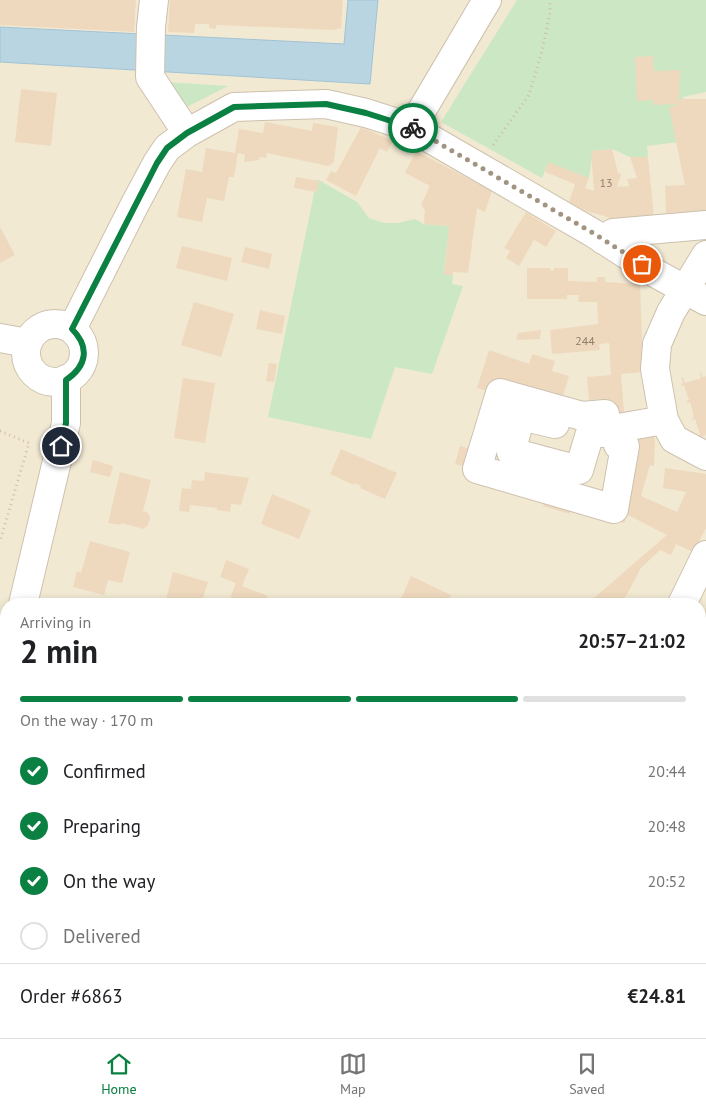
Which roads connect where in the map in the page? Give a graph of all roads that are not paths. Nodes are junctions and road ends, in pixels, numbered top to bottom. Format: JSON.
{"nodes":[{"id":1,"x":154,"y":0,"type":"edge"},
{"id":2,"x":487,"y":0,"type":"edge"},
{"id":3,"x":410,"y":127,"type":"junction"},
{"id":4,"x":187,"y":133,"type":"junction"},
{"id":5,"x":706,"y":225,"type":"edge"},
{"id":6,"x":603,"y":240,"type":"junction"},
{"id":7,"x":706,"y":255,"type":"edge"},
{"id":8,"x":696,"y":294,"type":"edge"},
{"id":9,"x":72,"y":329,"type":"junction"},
{"id":10,"x":0,"y":338,"type":"edge"},
{"id":11,"x":28,"y":343,"type":"junction"},
{"id":12,"x":66,"y":380,"type":"junction"},
{"id":13,"x":664,"y":420,"type":"junction"},
{"id":14,"x":590,"y":433,"type":"junction"},
{"id":15,"x":706,"y":456,"type":"edge"},
{"id":16,"x":706,"y":555,"type":"edge"},
{"id":17,"x":31,"y":598,"type":"edge"},
{"id":18,"x":685,"y":598,"type":"edge"}],
"edges":[{"from":1,"to":4,"type":"street"},
{"from":2,"to":3,"type":"street"},
{"from":3,"to":4,"type":"street"},
{"from":3,"to":6,"type":"street"},
{"from":4,"to":9,"type":"street"},
{"from":5,"to":6,"type":"street"},
{"from":6,"to":8,"type":"street"},
{"from":7,"to":8,"type":"street"},
{"from":8,"to":13,"type":"street"},
{"from":9,"to":11,"type":"street"},
{"from":9,"to":12,"type":"street"},
{"from":10,"to":11,"type":"street"},
{"from":11,"to":12,"type":"street"},
{"from":12,"to":17,"type":"street"},
{"from":13,"to":14,"type":"street"},
{"from":13,"to":15,"type":"street"},
{"from":14,"to":14,"type":"street"},
{"from":16,"to":18,"type":"street"}]}
